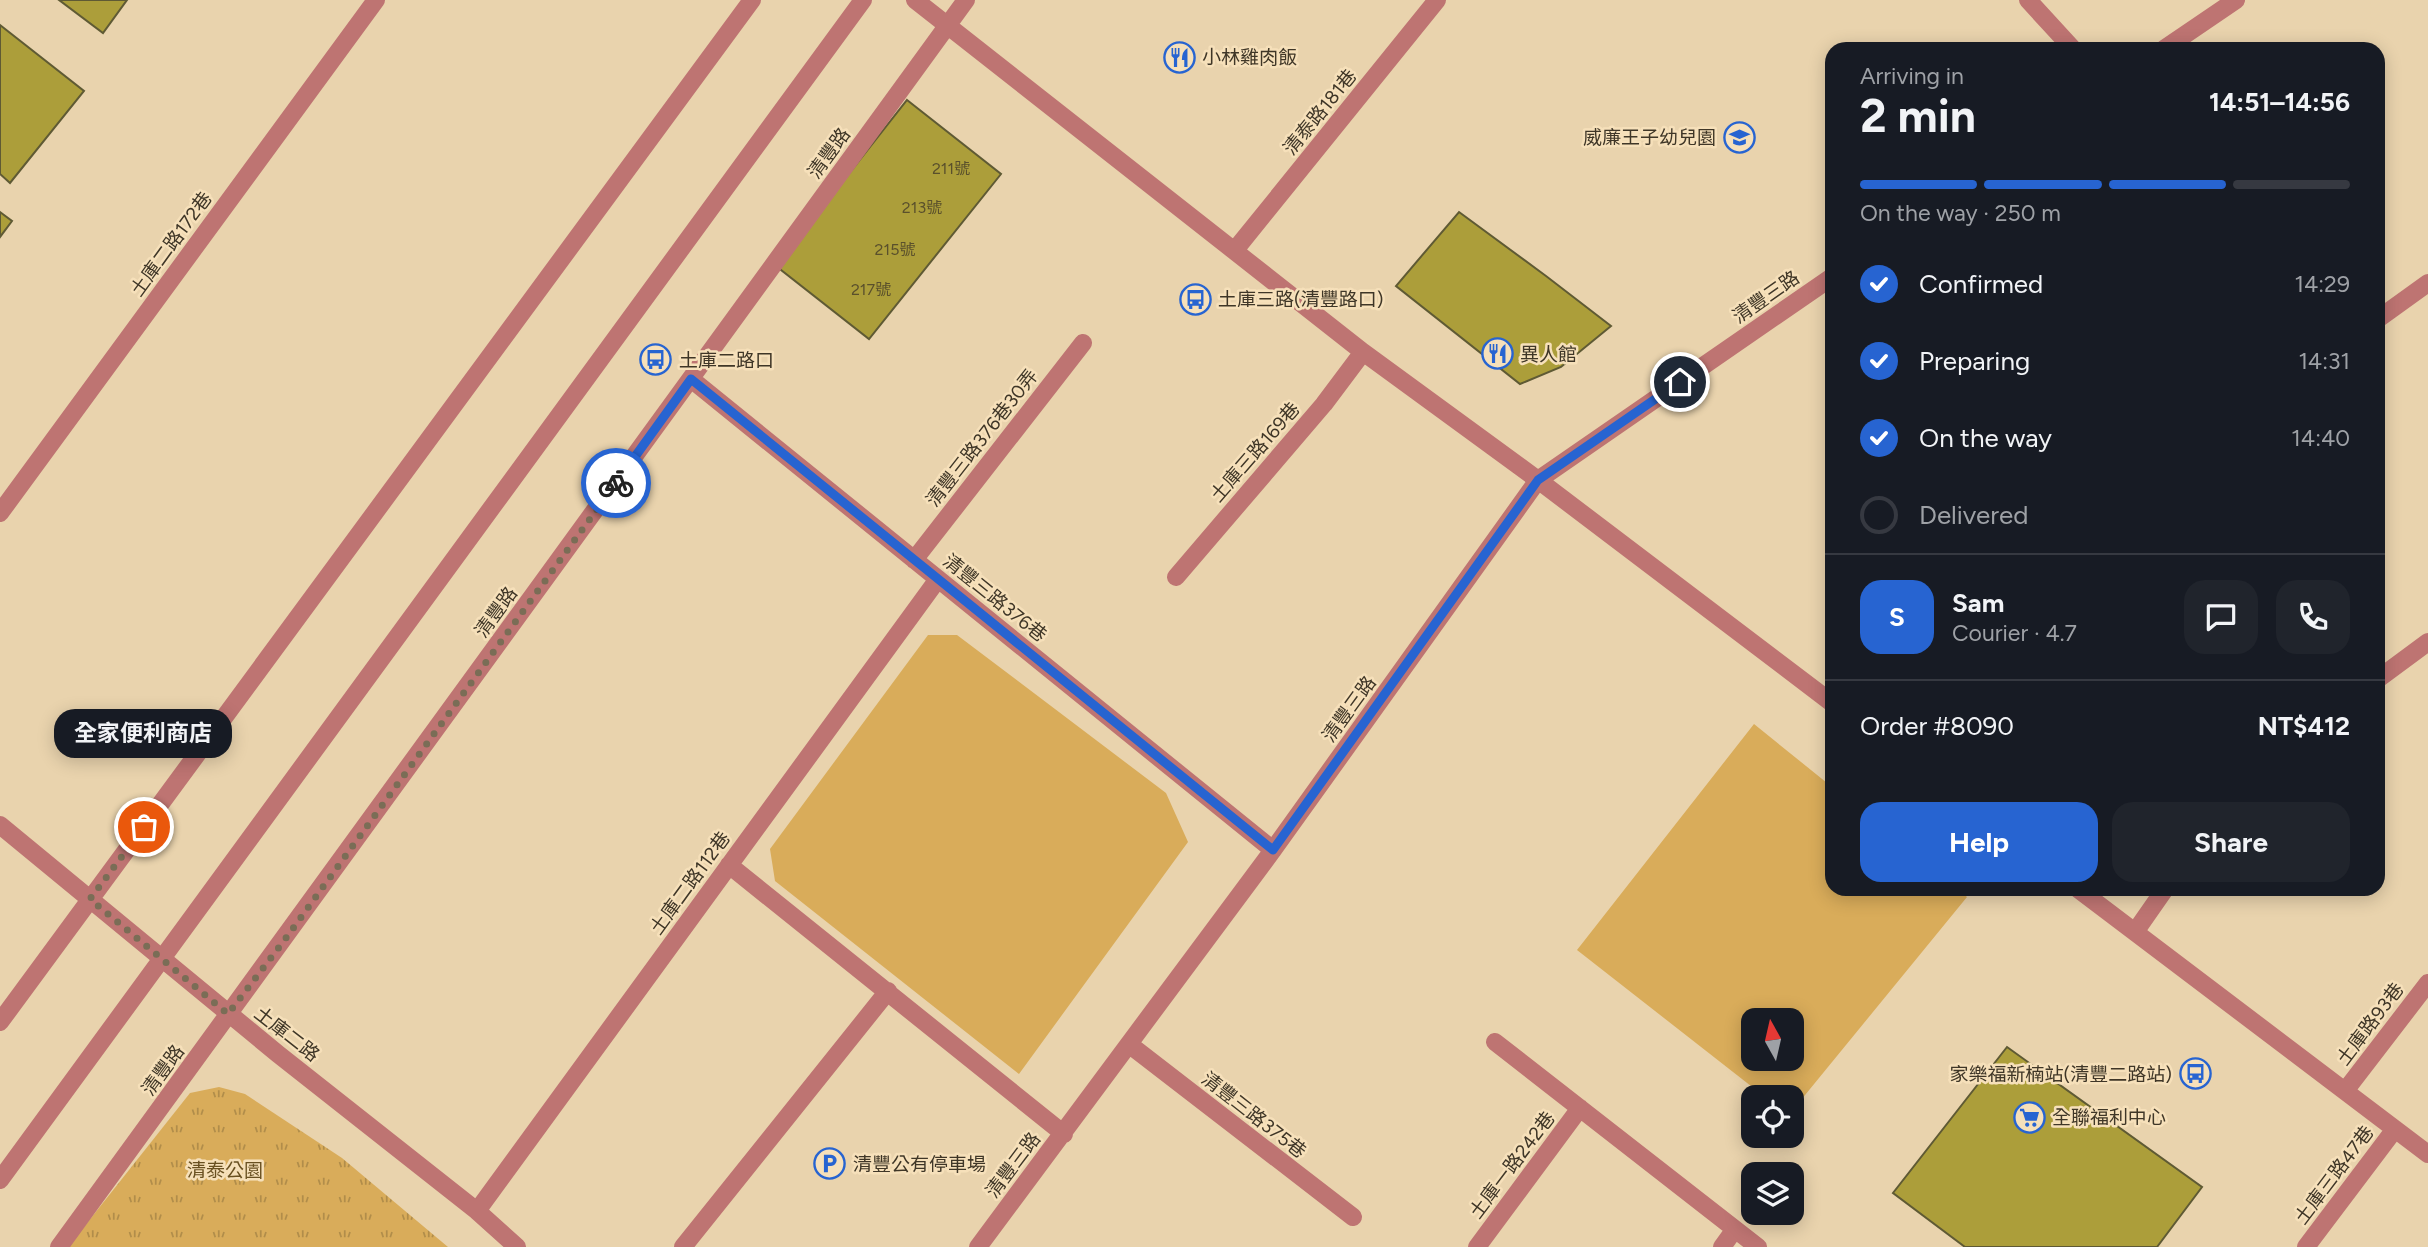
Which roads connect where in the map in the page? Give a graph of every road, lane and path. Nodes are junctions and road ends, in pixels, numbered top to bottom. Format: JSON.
{"nodes":[{"id":1,"x":376,"y":0,"type":"edge"},
{"id":2,"x":752,"y":0,"type":"edge"},
{"id":3,"x":863,"y":0,"type":"edge"},
{"id":4,"x":915,"y":0,"type":"edge"},
{"id":5,"x":966,"y":0,"type":"edge"},
{"id":6,"x":1437,"y":0,"type":"edge"},
{"id":7,"x":2028,"y":0,"type":"edge"},
{"id":8,"x":2236,"y":0,"type":"edge"},
{"id":9,"x":947,"y":25,"type":"junction"},
{"id":10,"x":2067,"y":42,"type":"edge"},
{"id":11,"x":2174,"y":42,"type":"edge"},
{"id":12,"x":1235,"y":250,"type":"junction"},
{"id":13,"x":1825,"y":282,"type":"edge"},
{"id":14,"x":2428,"y":283,"type":"edge"},
{"id":15,"x":2385,"y":314,"type":"edge"},
{"id":16,"x":1083,"y":343,"type":"dead end"},
{"id":17,"x":1363,"y":352,"type":"junction"},
{"id":18,"x":691,"y":379,"type":"junction"},
{"id":19,"x":1538,"y":480,"type":"junction"},
{"id":20,"x":0,"y":513,"type":"edge"},
{"id":21,"x":914,"y":559,"type":"junction"},
{"id":22,"x":1176,"y":577,"type":"dead end"},
{"id":23,"x":938,"y":579,"type":"junction"},
{"id":24,"x":2428,"y":642,"type":"edge"},
{"id":25,"x":2385,"y":674,"type":"edge"},
{"id":26,"x":1825,"y":697,"type":"edge"},
{"id":27,"x":0,"y":825,"type":"edge"},
{"id":28,"x":1273,"y":850,"type":"junction"},
{"id":29,"x":729,"y":865,"type":"junction"},
{"id":30,"x":2087,"y":896,"type":"edge"},
{"id":31,"x":2160,"y":896,"type":"edge"},
{"id":32,"x":90,"y":899,"type":"junction"},
{"id":33,"x":2135,"y":932,"type":"junction"},
{"id":34,"x":161,"y":960,"type":"junction"},
{"id":35,"x":2428,"y":983,"type":"edge"},
{"id":36,"x":888,"y":991,"type":"junction"},
{"id":37,"x":228,"y":1014,"type":"junction"},
{"id":38,"x":0,"y":1022,"type":"edge"},
{"id":39,"x":1495,"y":1042,"type":"dead end"},
{"id":40,"x":1130,"y":1045,"type":"junction"},
{"id":41,"x":2345,"y":1091,"type":"junction"},
{"id":42,"x":1580,"y":1108,"type":"junction"},
{"id":43,"x":2395,"y":1129,"type":"junction"},
{"id":44,"x":1064,"y":1134,"type":"junction"},
{"id":45,"x":2428,"y":1154,"type":"edge"},
{"id":46,"x":0,"y":1180,"type":"edge"},
{"id":47,"x":477,"y":1211,"type":"junction"},
{"id":48,"x":1353,"y":1217,"type":"dead end"},
{"id":49,"x":1735,"y":1229,"type":"junction"},
{"id":50,"x":60,"y":1247,"type":"edge"},
{"id":51,"x":517,"y":1247,"type":"edge"},
{"id":52,"x":683,"y":1247,"type":"edge"},
{"id":53,"x":978,"y":1247,"type":"edge"},
{"id":54,"x":1477,"y":1247,"type":"edge"},
{"id":55,"x":1721,"y":1247,"type":"edge"},
{"id":56,"x":1758,"y":1247,"type":"edge"},
{"id":57,"x":2306,"y":1247,"type":"edge"}],
"edges":[{"from":1,"to":20,"type":"street","name":"土庫二路172巷"},
{"from":2,"to":32,"type":"street"},
{"from":3,"to":34,"type":"street"},
{"from":4,"to":9,"type":"street"},
{"from":5,"to":9,"type":"street","name":"清豐路"},
{"from":6,"to":12,"type":"street","name":"清泰路181巷"},
{"from":7,"to":10,"type":"street"},
{"from":8,"to":11,"type":"street"},
{"from":9,"to":12,"type":"street"},
{"from":9,"to":18,"type":"street","name":"清豐路"},
{"from":12,"to":17,"type":"street"},
{"from":13,"to":19,"type":"street","name":"清豐三路"},
{"from":14,"to":15,"type":"street"},
{"from":16,"to":21,"type":"street","name":"清豐三路376巷30弄"},
{"from":17,"to":19,"type":"street"},
{"from":17,"to":22,"type":"street","name":"土庫三路169巷"},
{"from":18,"to":21,"type":"street","name":"清豐三路376巷"},
{"from":18,"to":37,"type":"street","name":"清豐路"},
{"from":19,"to":26,"type":"street"},
{"from":19,"to":28,"type":"street","name":"清豐三路"},
{"from":21,"to":23,"type":"street","name":"清豐三路376巷"},
{"from":23,"to":28,"type":"street","name":"清豐三路376巷"},
{"from":23,"to":29,"type":"street","name":"土庫二路112巷"},
{"from":24,"to":25,"type":"street"},
{"from":27,"to":32,"type":"street","name":"土庫二路"},
{"from":28,"to":40,"type":"street","name":"清豐三路"},
{"from":29,"to":36,"type":"street"},
{"from":29,"to":47,"type":"street","name":"土庫二路112巷"},
{"from":30,"to":33,"type":"street"},
{"from":31,"to":33,"type":"street"},
{"from":32,"to":34,"type":"street","name":"土庫二路"},
{"from":32,"to":38,"type":"street"},
{"from":33,"to":41,"type":"street"},
{"from":34,"to":37,"type":"street","name":"土庫二路"},
{"from":34,"to":46,"type":"street"},
{"from":35,"to":41,"type":"street","name":"土庫路93巷"},
{"from":36,"to":44,"type":"street"},
{"from":36,"to":52,"type":"street"},
{"from":37,"to":47,"type":"street","name":"土庫二路"},
{"from":37,"to":50,"type":"street","name":"清豐路"},
{"from":39,"to":42,"type":"street"},
{"from":40,"to":44,"type":"street","name":"清豐三路"},
{"from":40,"to":48,"type":"street","name":"清豐三路375巷"},
{"from":41,"to":43,"type":"street"},
{"from":42,"to":49,"type":"street"},
{"from":42,"to":54,"type":"street","name":"土庫一路242巷"},
{"from":43,"to":45,"type":"street"},
{"from":43,"to":57,"type":"street","name":"土庫三路47巷"},
{"from":44,"to":53,"type":"street","name":"清豐三路"},
{"from":47,"to":51,"type":"street","name":"土庫二路"},
{"from":49,"to":55,"type":"street"},
{"from":49,"to":56,"type":"street"}]}
